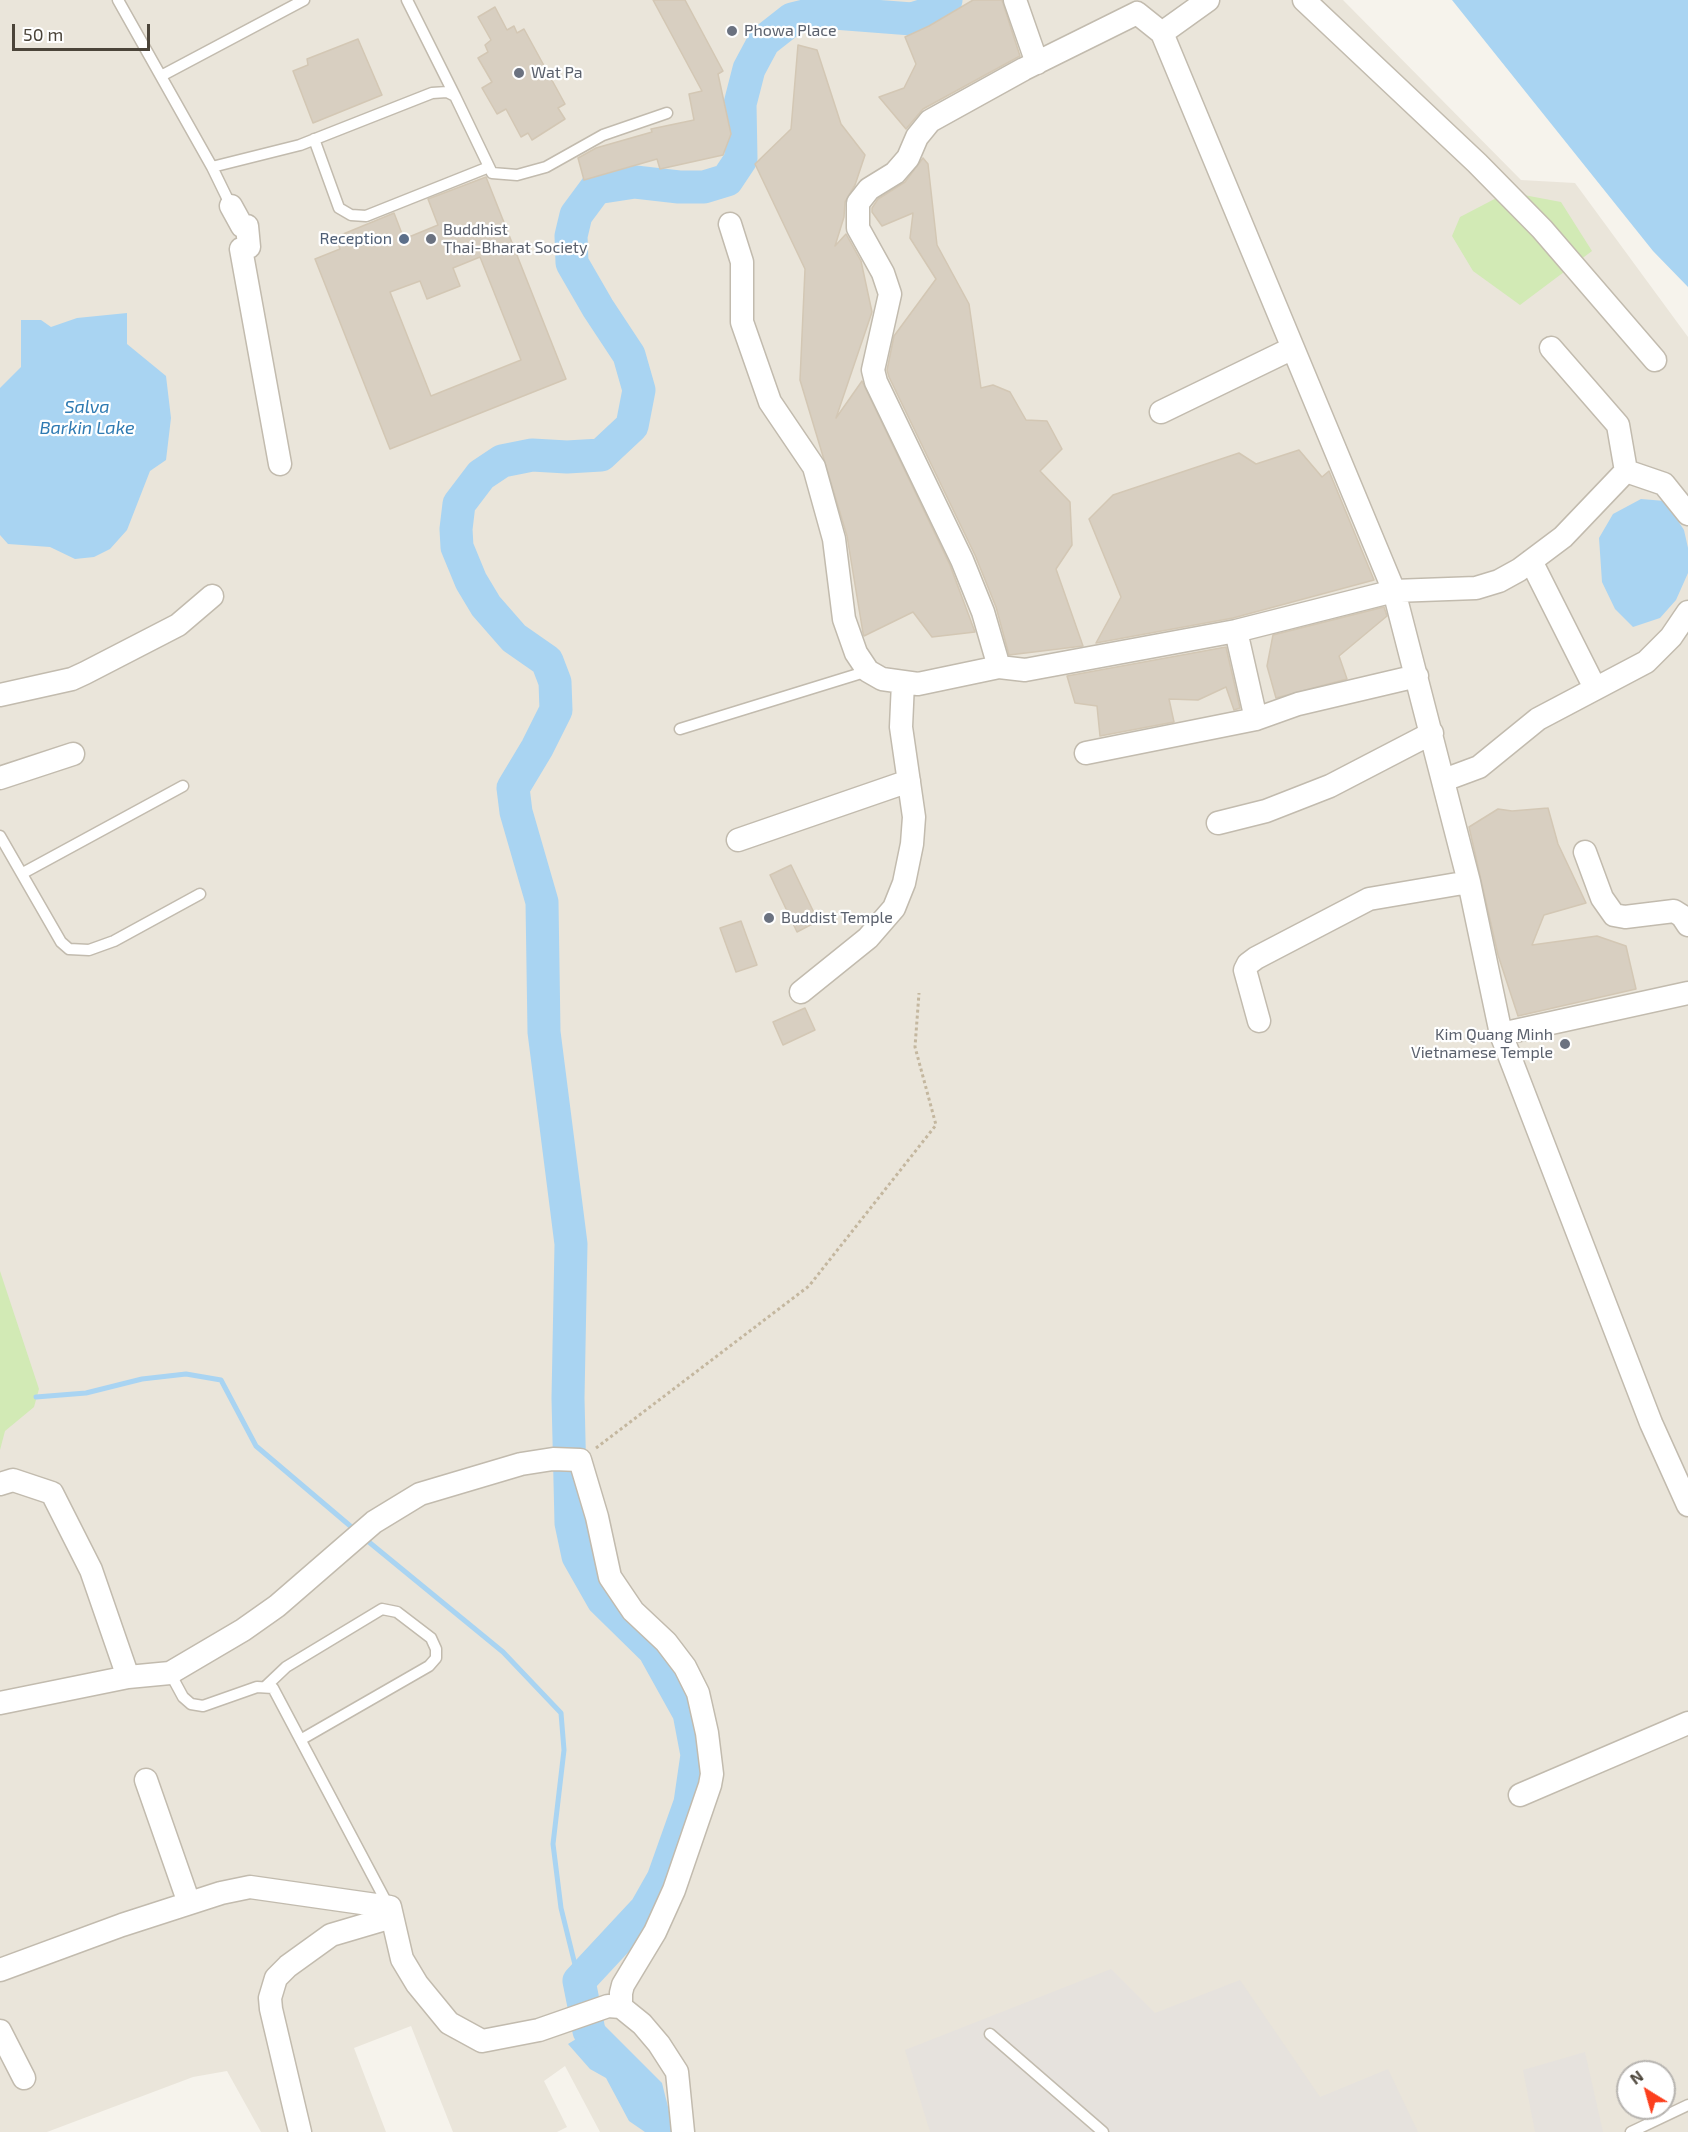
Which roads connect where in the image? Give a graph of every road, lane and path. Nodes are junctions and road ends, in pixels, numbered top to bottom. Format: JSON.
{"nodes":[{"id":1,"x":118,"y":0,"type":"edge"},
{"id":2,"x":304,"y":0,"type":"edge"},
{"id":3,"x":407,"y":0,"type":"edge"},
{"id":4,"x":1015,"y":0,"type":"edge"},
{"id":5,"x":1208,"y":0,"type":"edge"},
{"id":6,"x":1304,"y":0,"type":"edge"},
{"id":7,"x":1162,"y":33,"type":"junction"},
{"id":8,"x":1037,"y":63,"type":"junction"},
{"id":9,"x":161,"y":76,"type":"junction"},
{"id":10,"x":455,"y":96,"type":"junction"},
{"id":11,"x":667,"y":113,"type":"dead end"},
{"id":12,"x":314,"y":139,"type":"junction"},
{"id":13,"x":212,"y":167,"type":"junction"},
{"id":14,"x":489,"y":167,"type":"junction"},
{"id":15,"x":231,"y":206,"type":"joint"},
{"id":16,"x":730,"y":225,"type":"dead end"},
{"id":17,"x":1293,"y":348,"type":"junction"},
{"id":18,"x":1551,"y":348,"type":"dead end"},
{"id":19,"x":1655,"y":360,"type":"dead end"},
{"id":20,"x":1161,"y":412,"type":"dead end"},
{"id":21,"x":280,"y":464,"type":"dead end"},
{"id":22,"x":1626,"y":471,"type":"junction"},
{"id":23,"x":1688,"y":514,"type":"edge"},
{"id":24,"x":1531,"y":561,"type":"junction"},
{"id":25,"x":1394,"y":591,"type":"junction"},
{"id":26,"x":212,"y":596,"type":"dead end"},
{"id":27,"x":1688,"y":612,"type":"edge"},
{"id":28,"x":1236,"y":632,"type":"junction"},
{"id":29,"x":999,"y":667,"type":"junction"},
{"id":30,"x":867,"y":671,"type":"junction"},
{"id":31,"x":1417,"y":675,"type":"junction"},
{"id":32,"x":903,"y":682,"type":"junction"},
{"id":33,"x":1595,"y":688,"type":"junction"},
{"id":34,"x":0,"y":694,"type":"edge"},
{"id":35,"x":1256,"y":719,"type":"junction"},
{"id":36,"x":680,"y":729,"type":"dead end"},
{"id":37,"x":1432,"y":733,"type":"junction"},
{"id":38,"x":1086,"y":753,"type":"dead end"},
{"id":39,"x":73,"y":754,"type":"dead end"},
{"id":40,"x":0,"y":778,"type":"edge"},
{"id":41,"x":1444,"y":780,"type":"junction"},
{"id":42,"x":909,"y":781,"type":"junction"},
{"id":43,"x":183,"y":786,"type":"dead end"},
{"id":44,"x":1218,"y":823,"type":"dead end"},
{"id":45,"x":0,"y":836,"type":"edge"},
{"id":46,"x":738,"y":840,"type":"dead end"},
{"id":47,"x":1585,"y":852,"type":"dead end"},
{"id":48,"x":23,"y":873,"type":"junction"},
{"id":49,"x":1469,"y":882,"type":"junction"},
{"id":50,"x":200,"y":894,"type":"dead end"},
{"id":51,"x":1688,"y":925,"type":"edge"},
{"id":52,"x":801,"y":992,"type":"dead end"},
{"id":53,"x":919,"y":993,"type":"dead end"},
{"id":54,"x":1688,"y":993,"type":"edge"},
{"id":55,"x":1259,"y":1021,"type":"dead end"},
{"id":56,"x":1501,"y":1034,"type":"junction"},
{"id":57,"x":580,"y":1460,"type":"junction"},
{"id":58,"x":0,"y":1484,"type":"edge"},
{"id":59,"x":1688,"y":1505,"type":"edge"},
{"id":60,"x":170,"y":1673,"type":"junction"},
{"id":61,"x":128,"y":1677,"type":"junction"},
{"id":62,"x":266,"y":1686,"type":"junction"},
{"id":63,"x":0,"y":1703,"type":"edge"},
{"id":64,"x":1688,"y":1723,"type":"edge"},
{"id":65,"x":302,"y":1739,"type":"junction"},
{"id":66,"x":146,"y":1780,"type":"dead end"},
{"id":67,"x":1520,"y":1795,"type":"dead end"},
{"id":68,"x":189,"y":1903,"type":"junction"},
{"id":69,"x":391,"y":1912,"type":"junction"},
{"id":70,"x":0,"y":1970,"type":"edge"},
{"id":71,"x":621,"y":2007,"type":"junction"},
{"id":72,"x":0,"y":2031,"type":"edge"},
{"id":73,"x":990,"y":2034,"type":"dead end"},
{"id":74,"x":24,"y":2078,"type":"dead end"},
{"id":75,"x":1688,"y":2105,"type":"edge"},
{"id":76,"x":300,"y":2132,"type":"edge"},
{"id":77,"x":683,"y":2132,"type":"edge"},
{"id":78,"x":1103,"y":2132,"type":"edge"},
{"id":79,"x":1631,"y":2132,"type":"edge"}],
"edges":[{"from":1,"to":9,"type":"lane"},
{"from":2,"to":9,"type":"lane"},
{"from":3,"to":10,"type":"lane"},
{"from":4,"to":8,"type":"street"},
{"from":5,"to":7,"type":"street"},
{"from":6,"to":19,"type":"street"},
{"from":7,"to":8,"type":"street"},
{"from":7,"to":17,"type":"street"},
{"from":8,"to":29,"type":"street"},
{"from":9,"to":13,"type":"lane"},
{"from":10,"to":12,"type":"lane"},
{"from":10,"to":14,"type":"lane"},
{"from":11,"to":14,"type":"lane"},
{"from":12,"to":13,"type":"lane"},
{"from":12,"to":14,"type":"lane"},
{"from":13,"to":15,"type":"lane"},
{"from":15,"to":21,"type":"street"},
{"from":16,"to":30,"type":"street"},
{"from":17,"to":20,"type":"street"},
{"from":17,"to":25,"type":"street"},
{"from":18,"to":22,"type":"street"},
{"from":22,"to":23,"type":"street"},
{"from":22,"to":24,"type":"street"},
{"from":24,"to":25,"type":"street"},
{"from":24,"to":33,"type":"street"},
{"from":25,"to":28,"type":"street"},
{"from":25,"to":31,"type":"street"},
{"from":26,"to":34,"type":"street"},
{"from":27,"to":33,"type":"street"},
{"from":28,"to":29,"type":"street"},
{"from":28,"to":35,"type":"street"},
{"from":29,"to":32,"type":"street"},
{"from":30,"to":32,"type":"street"},
{"from":30,"to":36,"type":"lane"},
{"from":31,"to":35,"type":"street"},
{"from":31,"to":37,"type":"street"},
{"from":32,"to":42,"type":"street"},
{"from":33,"to":41,"type":"street"},
{"from":35,"to":38,"type":"street"},
{"from":37,"to":41,"type":"street"},
{"from":37,"to":44,"type":"street"},
{"from":39,"to":40,"type":"street"},
{"from":41,"to":49,"type":"street"},
{"from":42,"to":46,"type":"street"},
{"from":42,"to":52,"type":"street"},
{"from":43,"to":48,"type":"lane"},
{"from":45,"to":48,"type":"lane"},
{"from":47,"to":51,"type":"street"},
{"from":48,"to":50,"type":"lane"},
{"from":49,"to":55,"type":"street"},
{"from":49,"to":56,"type":"street"},
{"from":53,"to":57,"type":"path"},
{"from":54,"to":56,"type":"street"},
{"from":56,"to":59,"type":"street"},
{"from":57,"to":60,"type":"street"},
{"from":57,"to":71,"type":"street"},
{"from":58,"to":61,"type":"street"},
{"from":60,"to":61,"type":"street"},
{"from":60,"to":62,"type":"lane"},
{"from":61,"to":63,"type":"street"},
{"from":62,"to":65,"type":"lane"},
{"from":62,"to":65,"type":"lane"},
{"from":64,"to":67,"type":"street"},
{"from":65,"to":69,"type":"lane"},
{"from":66,"to":68,"type":"street"},
{"from":68,"to":69,"type":"street"},
{"from":68,"to":70,"type":"street"},
{"from":69,"to":71,"type":"street"},
{"from":69,"to":76,"type":"street"},
{"from":71,"to":77,"type":"street"},
{"from":72,"to":74,"type":"street"},
{"from":73,"to":78,"type":"lane"},
{"from":75,"to":79,"type":"lane"}]}
